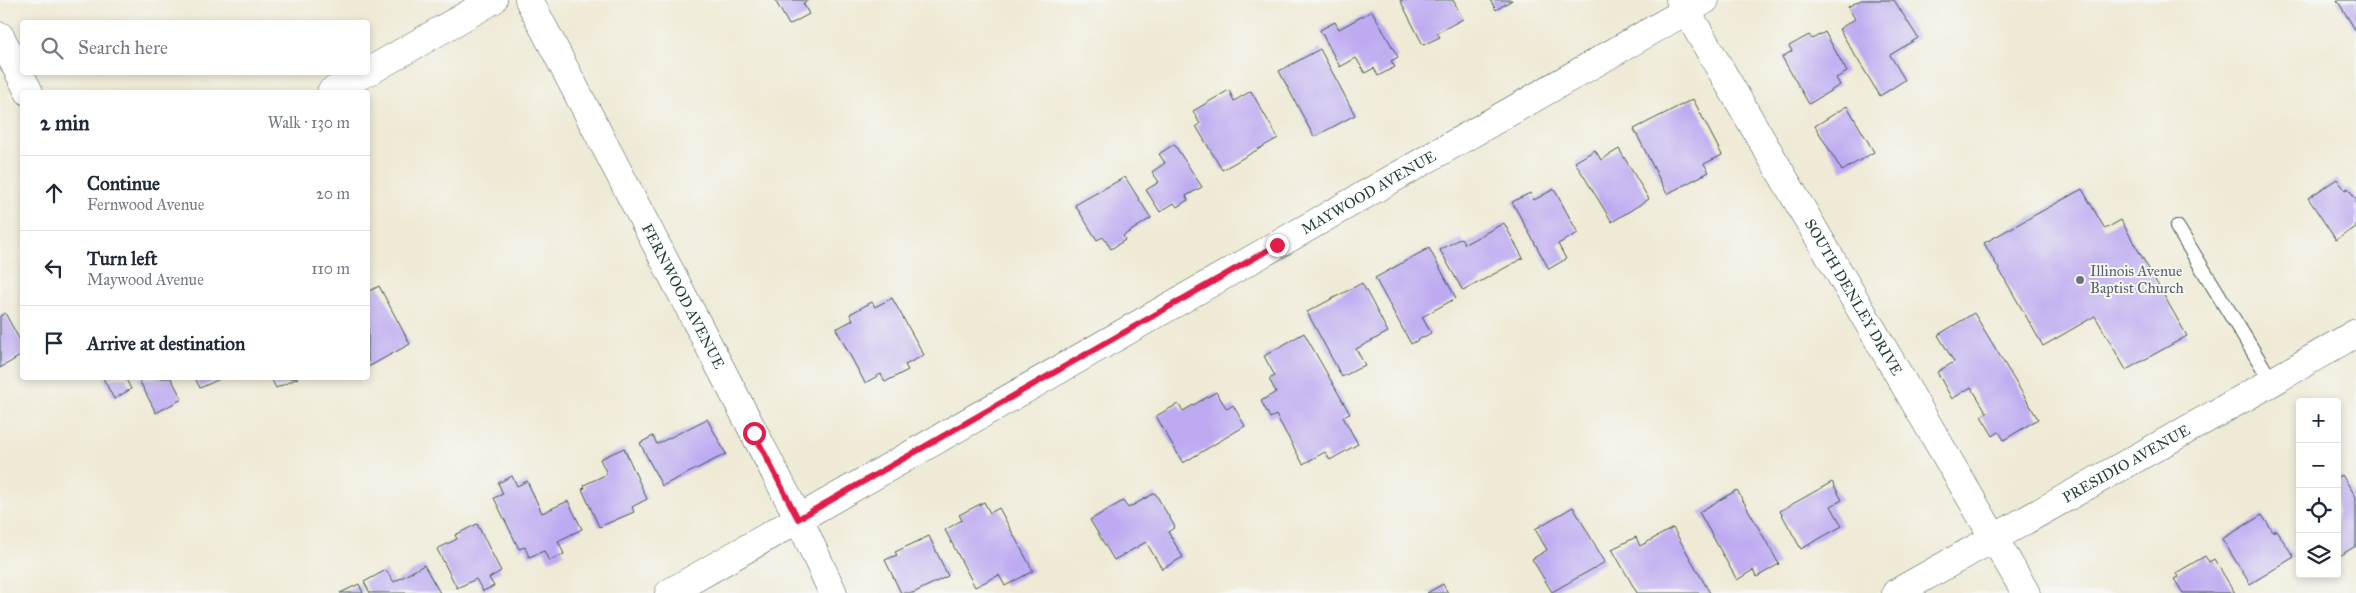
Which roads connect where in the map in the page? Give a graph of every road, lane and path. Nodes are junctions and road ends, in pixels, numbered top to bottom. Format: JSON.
{"nodes":[{"id":1,"x":493,"y":0,"type":"edge"},
{"id":2,"x":529,"y":0,"type":"edge"},
{"id":3,"x":1691,"y":4,"type":"edge"},
{"id":4,"x":0,"y":36,"type":"edge"},
{"id":5,"x":370,"y":70,"type":"edge"},
{"id":6,"x":20,"y":75,"type":"edge"},
{"id":7,"x":20,"y":75,"type":"edge"},
{"id":8,"x":362,"y":75,"type":"edge"},
{"id":9,"x":28,"y":90,"type":"edge"},
{"id":10,"x":335,"y":90,"type":"edge"},
{"id":11,"x":2177,"y":227,"type":"dead end"},
{"id":12,"x":2356,"y":333,"type":"edge"},
{"id":13,"x":2272,"y":382,"type":"junction"},
{"id":14,"x":798,"y":519,"type":"junction"},
{"id":15,"x":1995,"y":537,"type":"junction"},
{"id":16,"x":669,"y":593,"type":"edge"},
{"id":17,"x":833,"y":593,"type":"edge"},
{"id":18,"x":1896,"y":593,"type":"edge"},
{"id":19,"x":2026,"y":593,"type":"edge"}],
"edges":[{"from":1,"to":5,"type":"street"},
{"from":2,"to":14,"type":"street","name":"FERNWOOD AVENUE"},
{"from":3,"to":14,"type":"street","name":"MAYWOOD AVENUE"},
{"from":3,"to":15,"type":"street","name":"SOUTH DENLEY DRIVE"},
{"from":4,"to":6,"type":"street"},
{"from":7,"to":9,"type":"street"},
{"from":8,"to":10,"type":"street"},
{"from":11,"to":13,"type":"lane"},
{"from":12,"to":13,"type":"street","name":"PRESIDIO AVENUE"},
{"from":13,"to":15,"type":"street","name":"PRESIDIO AVENUE"},
{"from":14,"to":16,"type":"street","name":"MAYWOOD AVENUE"},
{"from":14,"to":17,"type":"street","name":"FERNWOOD AVENUE"},
{"from":15,"to":18,"type":"street","name":"PRESIDIO AVENUE"},
{"from":15,"to":19,"type":"street","name":"SOUTH DENLEY DRIVE"}]}
